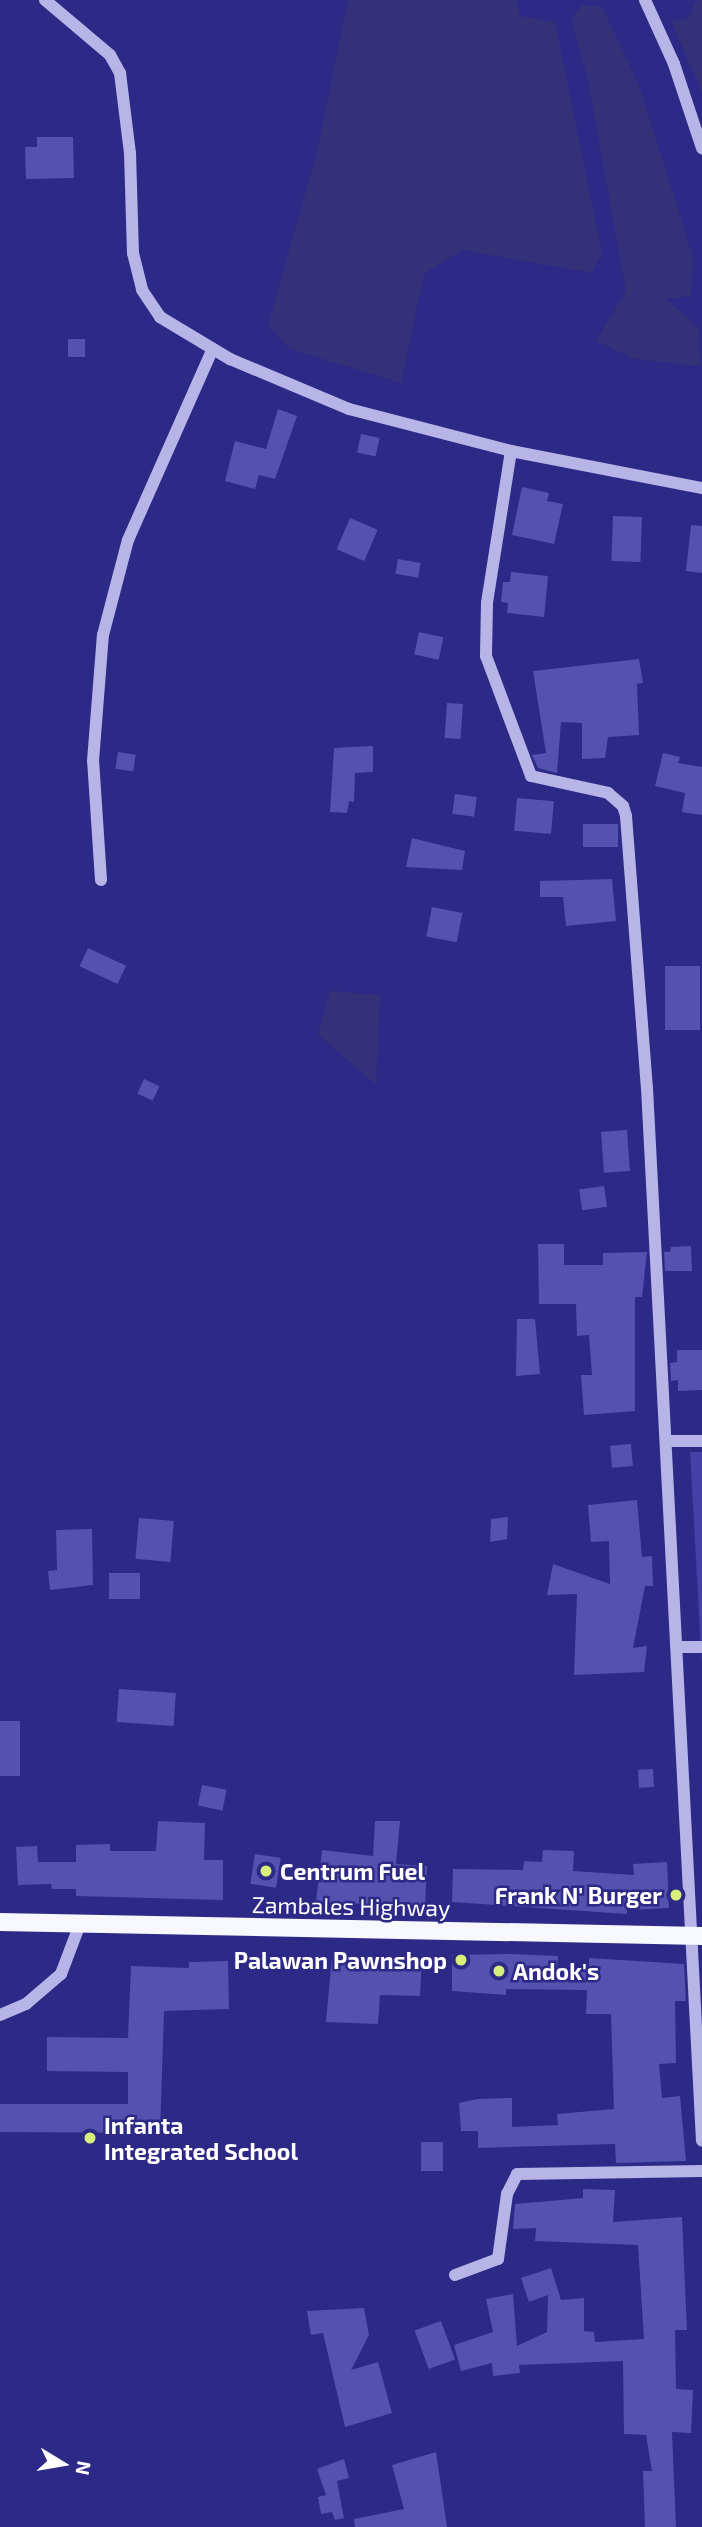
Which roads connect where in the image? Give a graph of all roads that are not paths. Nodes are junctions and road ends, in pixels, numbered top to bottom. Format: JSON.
{"nodes":[{"id":1,"x":45,"y":0,"type":"edge"},
{"id":2,"x":645,"y":0,"type":"edge"},
{"id":3,"x":702,"y":148,"type":"edge"},
{"id":4,"x":212,"y":350,"type":"junction"},
{"id":5,"x":511,"y":452,"type":"junction"},
{"id":6,"x":702,"y":488,"type":"edge"},
{"id":7,"x":101,"y":880,"type":"dead end"},
{"id":8,"x":666,"y":1441,"type":"junction"},
{"id":9,"x":702,"y":1441,"type":"edge"},
{"id":10,"x":677,"y":1647,"type":"junction"},
{"id":11,"x":702,"y":1647,"type":"edge"},
{"id":12,"x":0,"y":1922,"type":"edge"},
{"id":13,"x":80,"y":1924,"type":"junction"},
{"id":14,"x":698,"y":1936,"type":"edge"},
{"id":15,"x":0,"y":2015,"type":"edge"},
{"id":16,"x":702,"y":2141,"type":"edge"},
{"id":17,"x":702,"y":2171,"type":"edge"},
{"id":18,"x":454,"y":2275,"type":"dead end"}],
"edges":[{"from":1,"to":4,"type":"street"},
{"from":2,"to":3,"type":"street"},
{"from":4,"to":5,"type":"street"},
{"from":4,"to":7,"type":"street"},
{"from":5,"to":6,"type":"street"},
{"from":5,"to":8,"type":"street"},
{"from":8,"to":9,"type":"street"},
{"from":8,"to":10,"type":"street"},
{"from":10,"to":11,"type":"street"},
{"from":10,"to":14,"type":"street"},
{"from":12,"to":13,"type":"main road","name":"Zambales Highway"},
{"from":13,"to":14,"type":"main road","name":"Zambales Highway"},
{"from":13,"to":15,"type":"street"},
{"from":14,"to":16,"type":"street"},
{"from":17,"to":18,"type":"street"}]}
